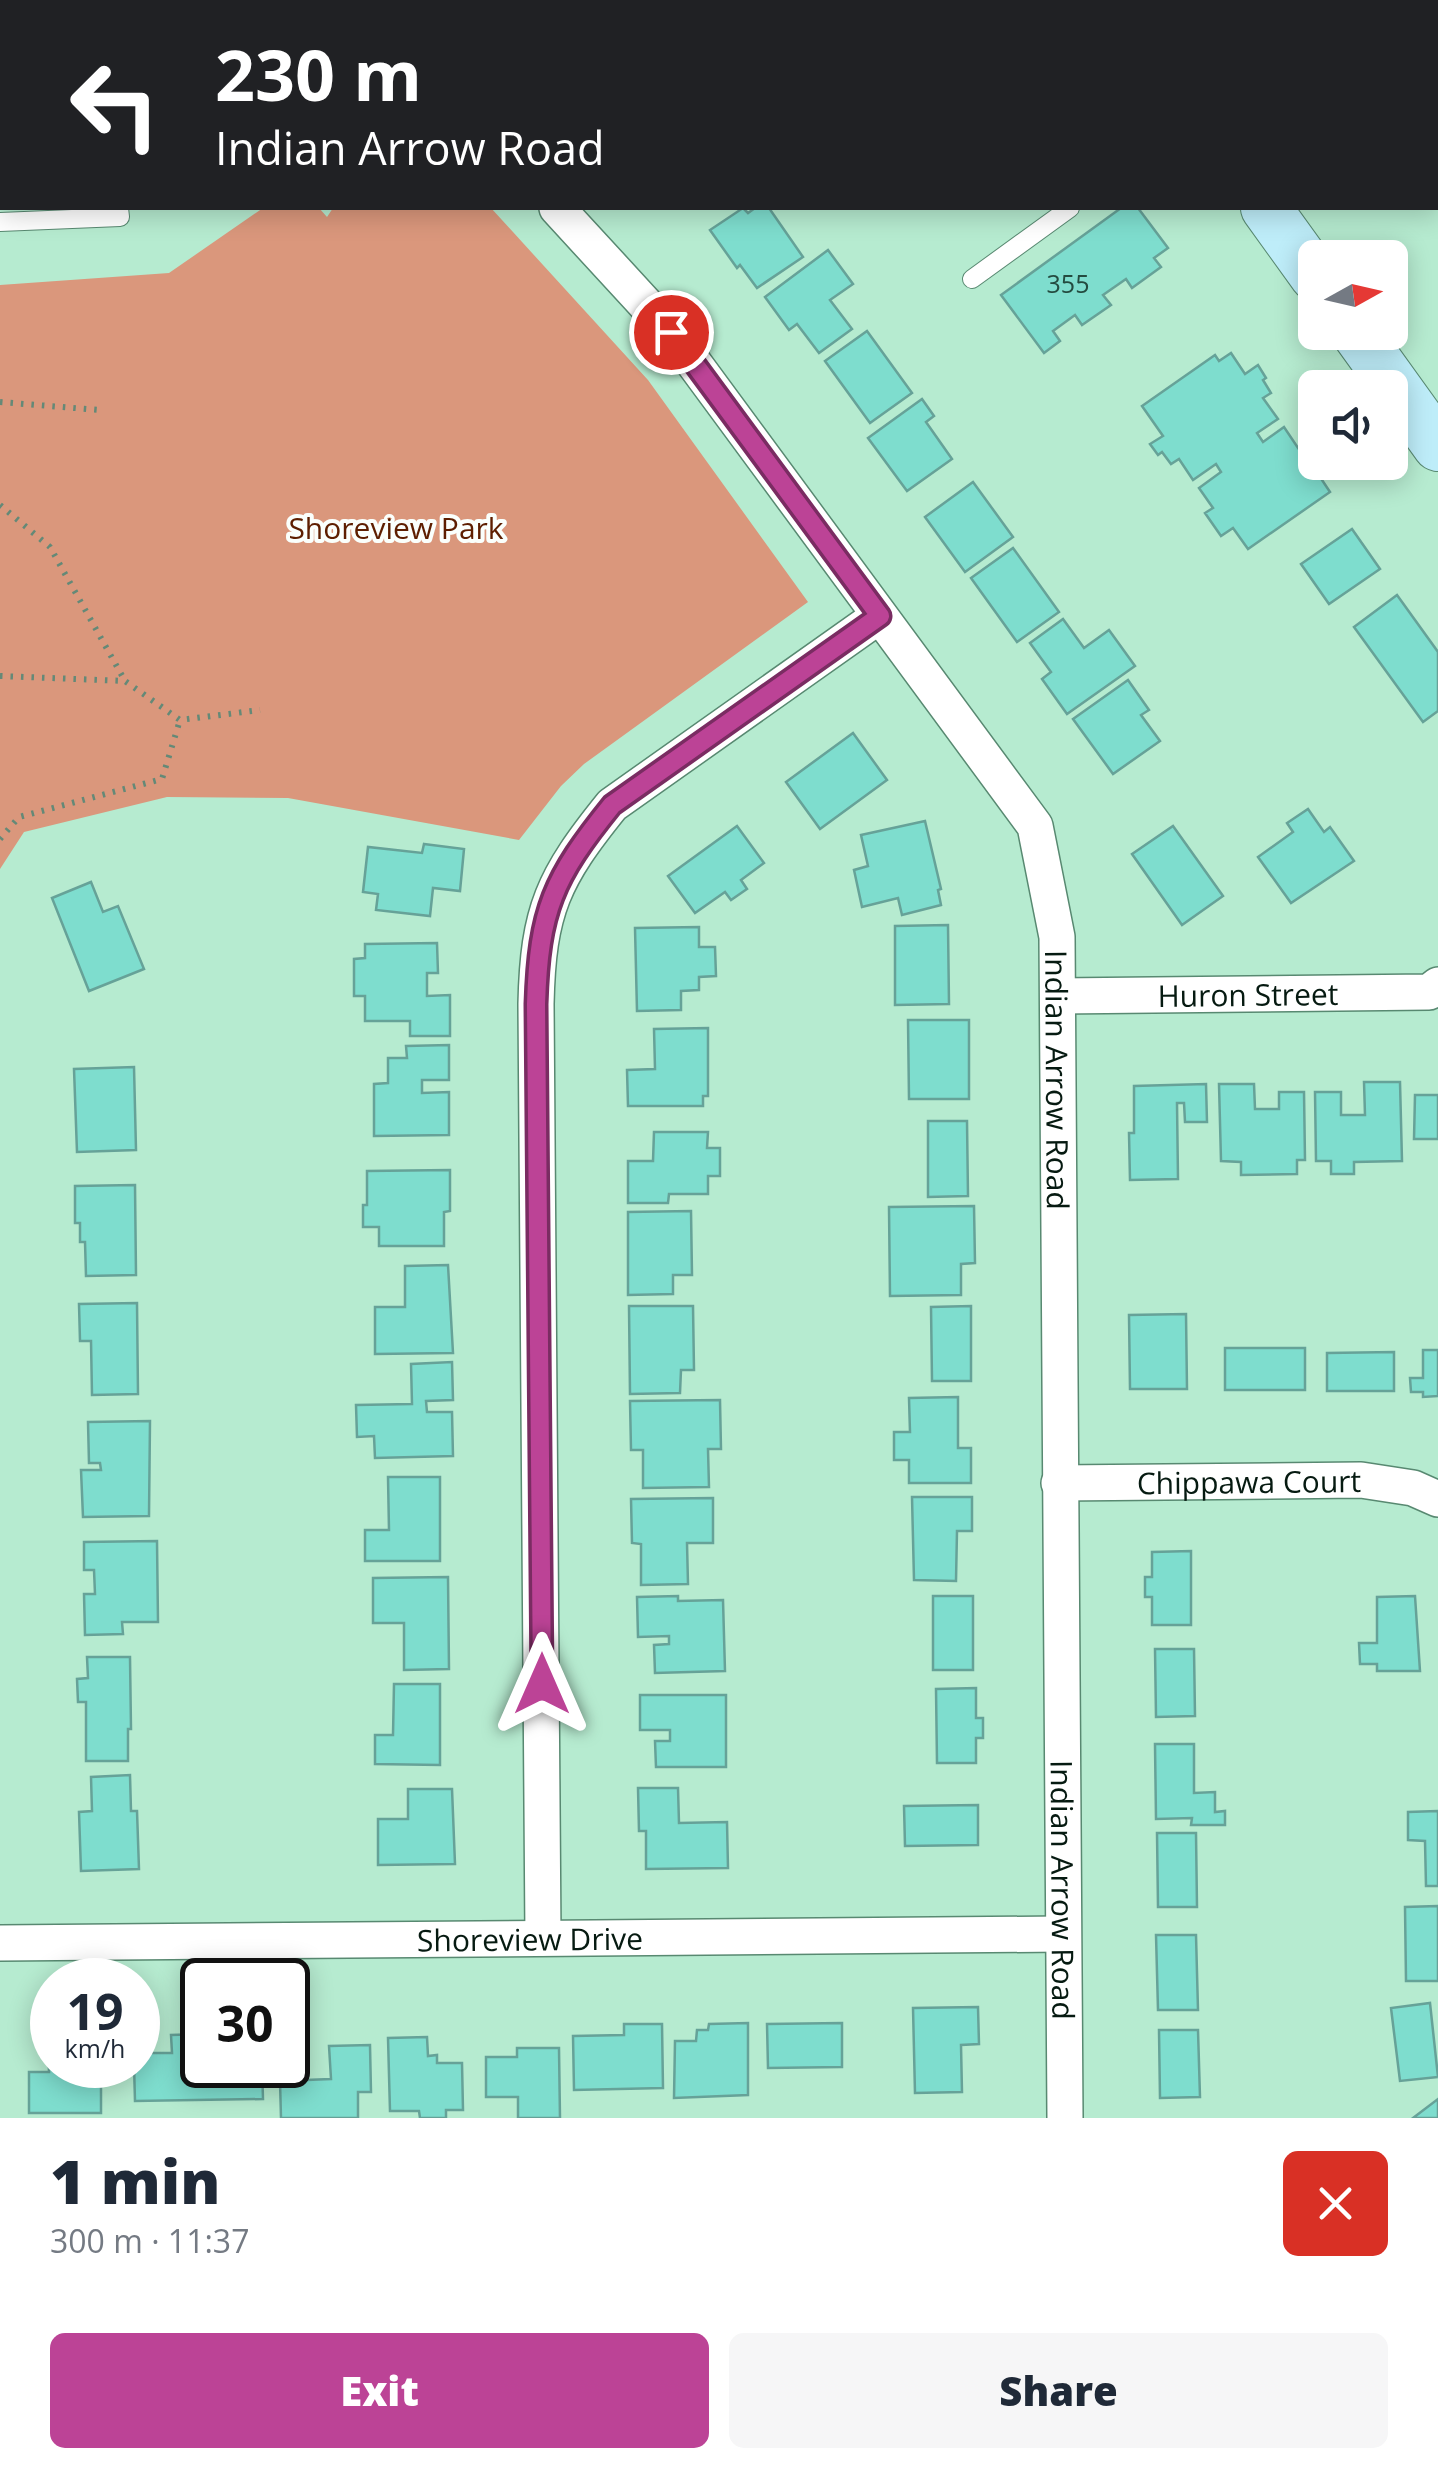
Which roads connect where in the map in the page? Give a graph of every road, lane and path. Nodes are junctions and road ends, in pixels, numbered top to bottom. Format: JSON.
{"nodes":[{"id":1,"x":120,"y":210,"type":"edge"},
{"id":2,"x":559,"y":210,"type":"edge"},
{"id":3,"x":1067,"y":210,"type":"edge"},
{"id":4,"x":1267,"y":210,"type":"edge"},
{"id":5,"x":0,"y":222,"type":"edge"},
{"id":6,"x":1298,"y":252,"type":"edge"},
{"id":7,"x":972,"y":279,"type":"dead end"},
{"id":8,"x":1369,"y":350,"type":"edge"},
{"id":9,"x":0,"y":402,"type":"edge"},
{"id":10,"x":99,"y":410,"type":"dead end"},
{"id":11,"x":1438,"y":446,"type":"edge"},
{"id":12,"x":0,"y":504,"type":"edge"},
{"id":13,"x":880,"y":616,"type":"junction"},
{"id":14,"x":0,"y":676,"type":"edge"},
{"id":15,"x":125,"y":681,"type":"junction"},
{"id":16,"x":260,"y":710,"type":"dead end"},
{"id":17,"x":180,"y":720,"type":"junction"},
{"id":18,"x":0,"y":839,"type":"edge"},
{"id":19,"x":1438,"y":985,"type":"edge"},
{"id":20,"x":1058,"y":996,"type":"junction"},
{"id":21,"x":1059,"y":1483,"type":"junction"},
{"id":22,"x":1438,"y":1500,"type":"edge"},
{"id":23,"x":1062,"y":1934,"type":"junction"},
{"id":24,"x":543,"y":1938,"type":"junction"},
{"id":25,"x":0,"y":1943,"type":"edge"},
{"id":26,"x":1065,"y":2118,"type":"edge"}],
"edges":[{"from":1,"to":5,"type":"lane"},
{"from":2,"to":13,"type":"street","name":"Indian Arrow Road"},
{"from":3,"to":7,"type":"lane"},
{"from":4,"to":6,"type":"main road"},
{"from":8,"to":11,"type":"main road"},
{"from":9,"to":10,"type":"path"},
{"from":12,"to":15,"type":"path"},
{"from":13,"to":20,"type":"street","name":"Indian Arrow Road"},
{"from":13,"to":24,"type":"street"},
{"from":14,"to":15,"type":"path"},
{"from":15,"to":17,"type":"path"},
{"from":16,"to":17,"type":"path"},
{"from":17,"to":18,"type":"path"},
{"from":19,"to":20,"type":"street","name":"Huron Street"},
{"from":20,"to":21,"type":"street","name":"Indian Arrow Road"},
{"from":21,"to":22,"type":"street","name":"Chippawa Court"},
{"from":21,"to":23,"type":"street","name":"Indian Arrow Road"},
{"from":23,"to":24,"type":"street","name":"Shoreview Drive"},
{"from":23,"to":26,"type":"street","name":"Indian Arrow Road"},
{"from":24,"to":25,"type":"street","name":"Shoreview Drive"}]}
